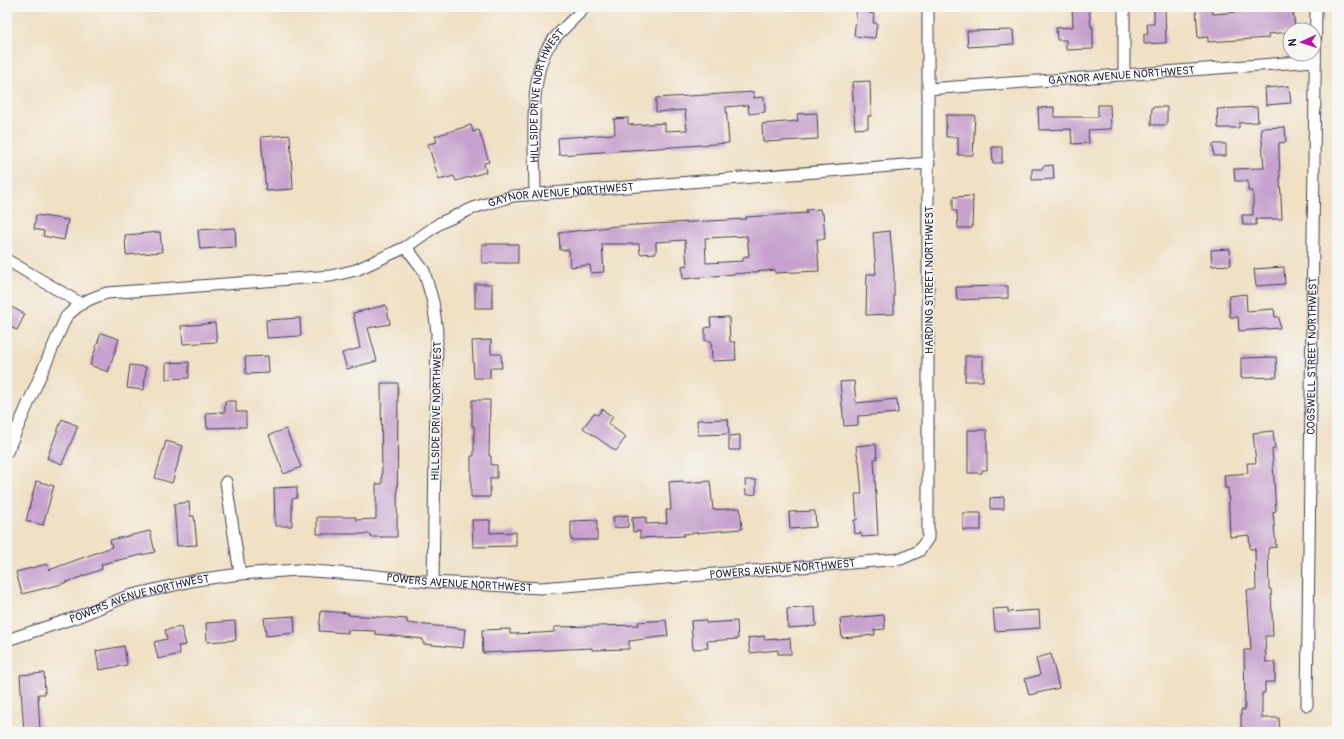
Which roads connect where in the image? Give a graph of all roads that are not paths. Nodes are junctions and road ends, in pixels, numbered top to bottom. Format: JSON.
{"nodes":[{"id":1,"x":585,"y":7,"type":"edge"},
{"id":2,"x":928,"y":7,"type":"edge"},
{"id":3,"x":1124,"y":7,"type":"edge"},
{"id":4,"x":1316,"y":7,"type":"edge"},
{"id":5,"x":1316,"y":22,"type":"edge"},
{"id":6,"x":1290,"y":62,"type":"edge"},
{"id":7,"x":1316,"y":62,"type":"edge"},
{"id":8,"x":1124,"y":75,"type":"junction"},
{"id":9,"x":928,"y":89,"type":"junction"},
{"id":10,"x":929,"y":163,"type":"junction"},
{"id":11,"x":535,"y":195,"type":"junction"},
{"id":12,"x":406,"y":247,"type":"junction"},
{"id":13,"x":7,"y":260,"type":"edge"},
{"id":14,"x":80,"y":303,"type":"junction"},
{"id":15,"x":7,"y":452,"type":"edge"},
{"id":16,"x":226,"y":482,"type":"dead end"},
{"id":17,"x":919,"y":551,"type":"joint"},
{"id":18,"x":240,"y":574,"type":"junction"},
{"id":19,"x":433,"y":582,"type":"junction"},
{"id":20,"x":7,"y":640,"type":"edge"},
{"id":21,"x":1307,"y":705,"type":"dead end"}],
"edges":[{"from":1,"to":11,"type":"street","name":"HILLSIDE DRIVE NORTHWEST"},
{"from":2,"to":9,"type":"street","name":"HARDING STREET NORTHWEST"},
{"from":3,"to":8,"type":"street"},
{"from":4,"to":5,"type":"street","name":"COGSWELL STREET NORTHWEST"},
{"from":6,"to":8,"type":"street","name":"GAYNOR AVENUE NORTHWEST"},
{"from":7,"to":21,"type":"street","name":"COGSWELL STREET NORTHWEST"},
{"from":8,"to":9,"type":"street","name":"GAYNOR AVENUE NORTHWEST"},
{"from":9,"to":10,"type":"street","name":"HARDING STREET NORTHWEST"},
{"from":10,"to":11,"type":"street","name":"GAYNOR AVENUE NORTHWEST"},
{"from":10,"to":17,"type":"street","name":"HARDING STREET NORTHWEST"},
{"from":11,"to":12,"type":"street","name":"GAYNOR AVENUE NORTHWEST"},
{"from":12,"to":14,"type":"street","name":"GAYNOR AVENUE NORTHWEST"},
{"from":12,"to":19,"type":"street","name":"HILLSIDE DRIVE NORTHWEST"},
{"from":13,"to":14,"type":"street"},
{"from":14,"to":15,"type":"street"},
{"from":16,"to":18,"type":"street"},
{"from":17,"to":19,"type":"street","name":"POWERS AVENUE NORTHWEST"},
{"from":18,"to":19,"type":"street","name":"POWERS AVENUE NORTHWEST"},
{"from":18,"to":20,"type":"street","name":"POWERS AVENUE NORTHWEST"}]}
